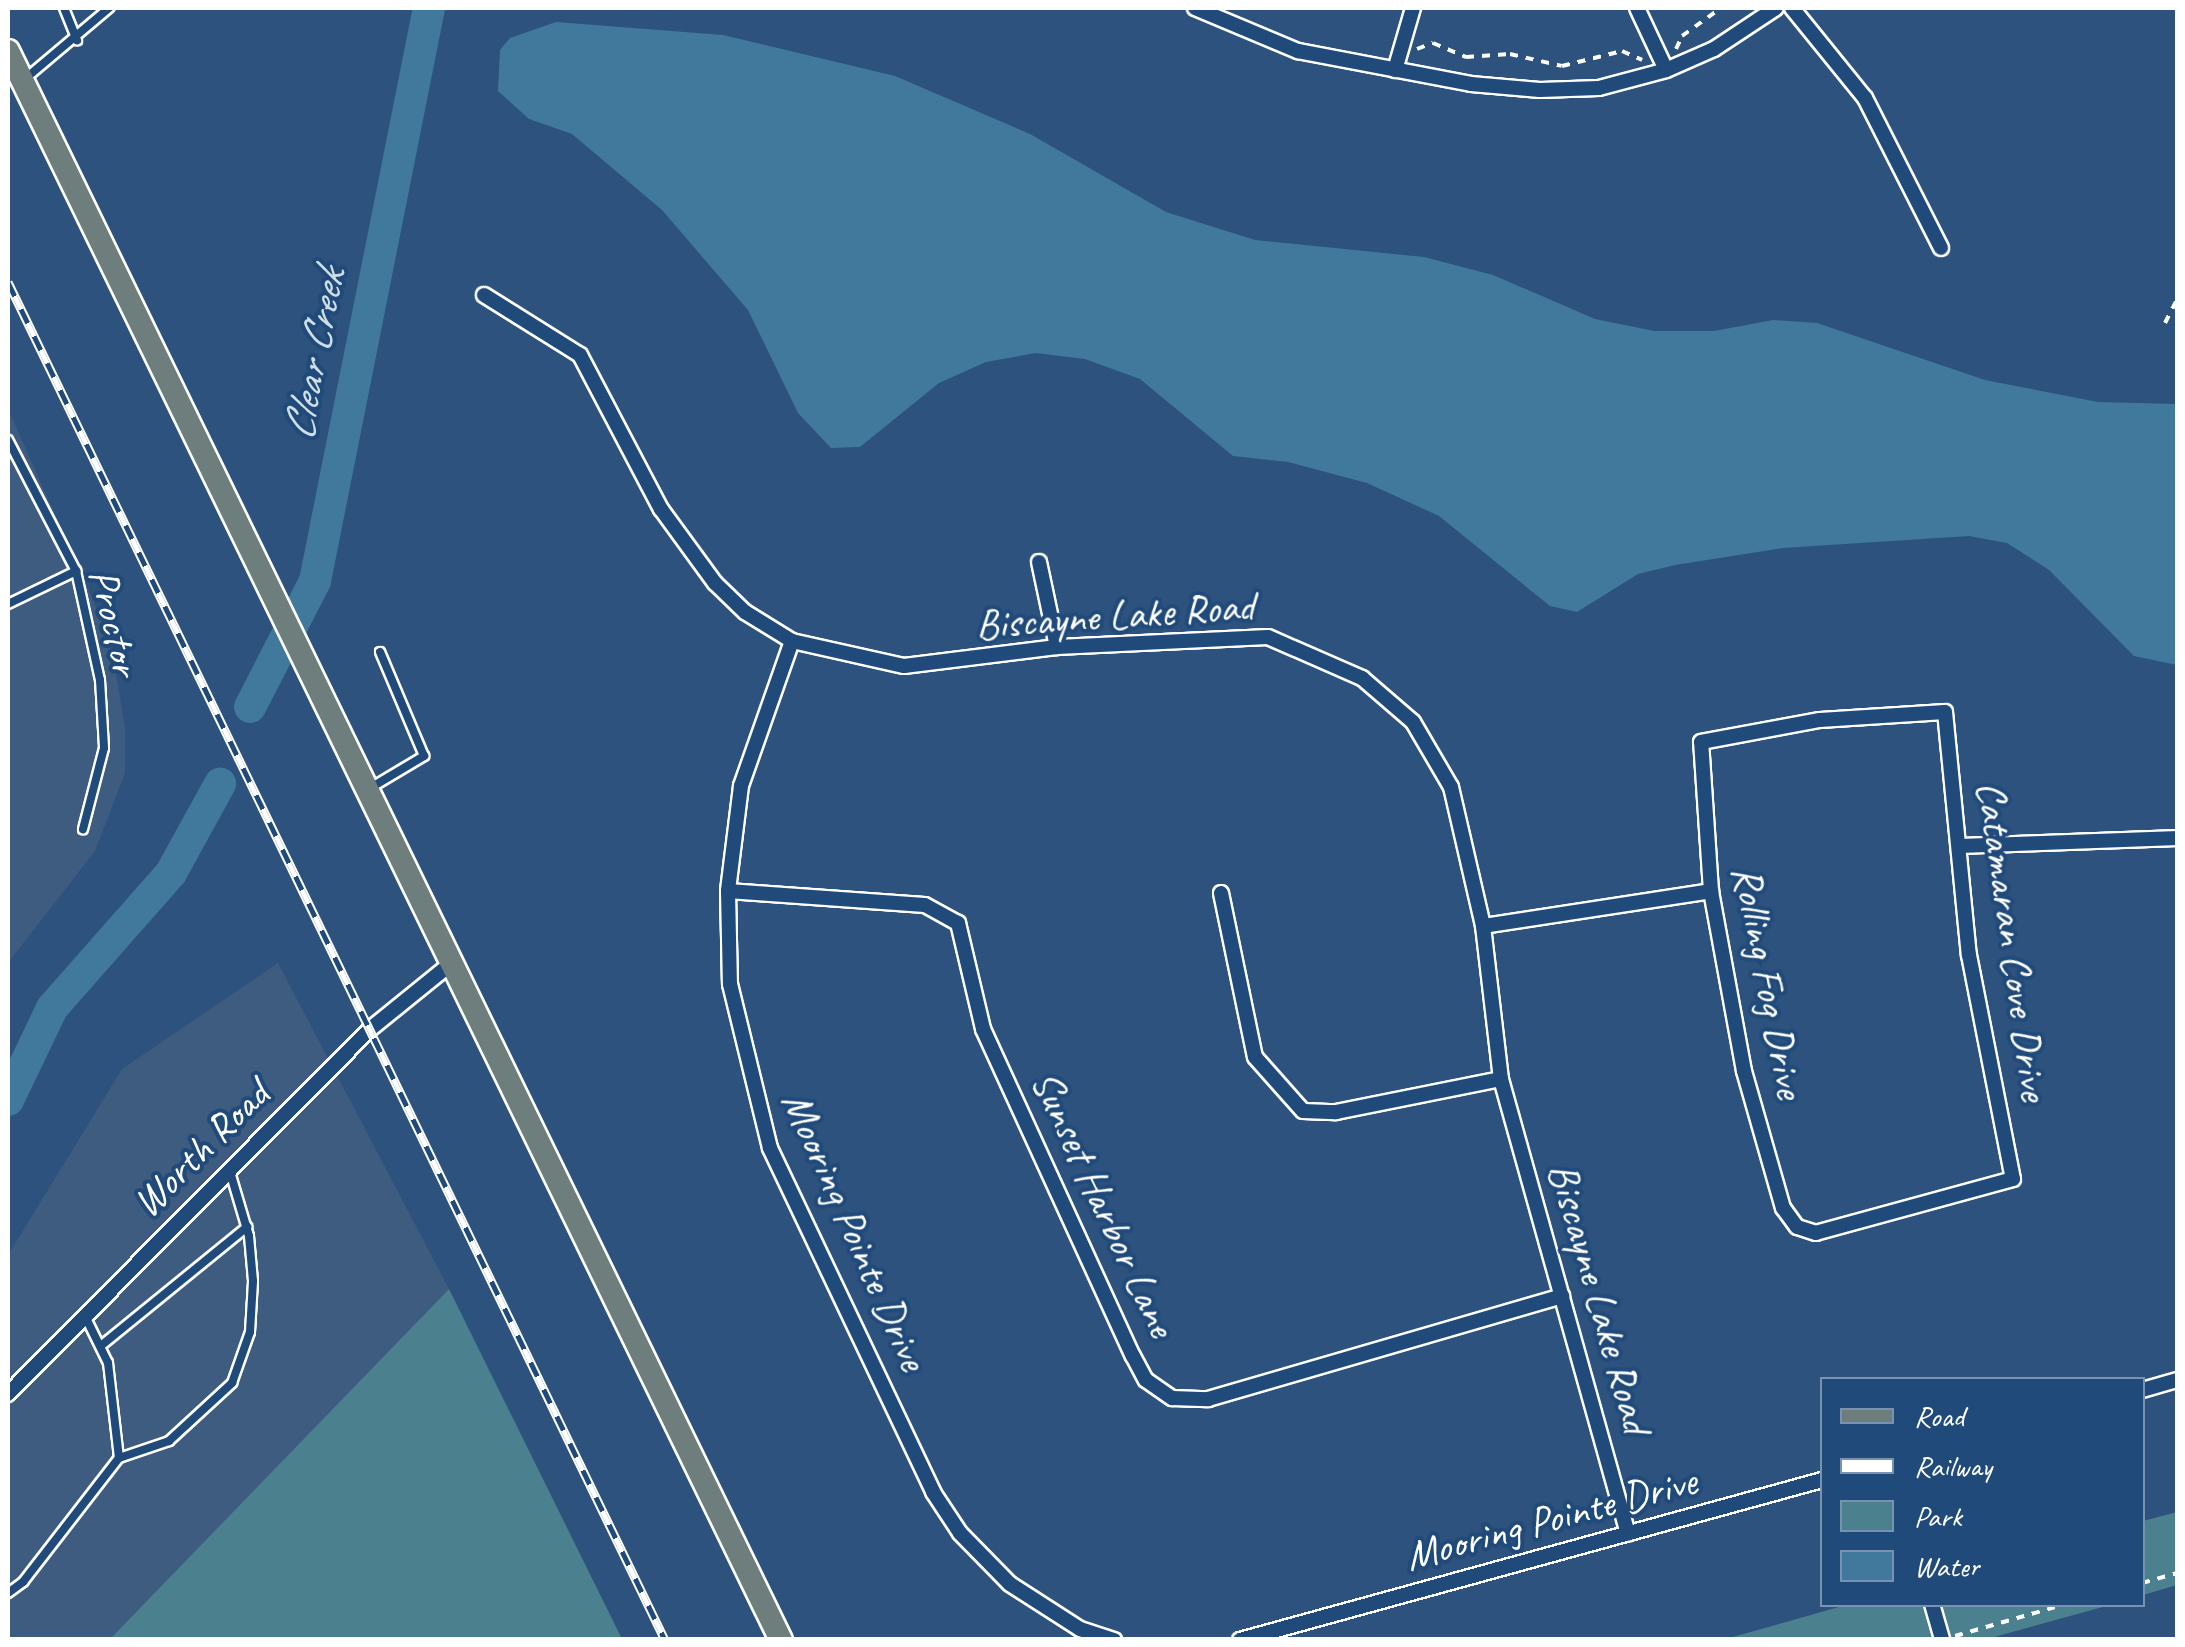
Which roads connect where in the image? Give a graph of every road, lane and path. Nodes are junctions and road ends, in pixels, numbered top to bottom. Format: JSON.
{"nodes":[{"id":1,"x":64,"y":8,"type":"edge"},
{"id":2,"x":109,"y":8,"type":"edge"},
{"id":3,"x":1195,"y":8,"type":"edge"},
{"id":4,"x":1413,"y":8,"type":"edge"},
{"id":5,"x":1637,"y":8,"type":"edge"},
{"id":6,"x":1721,"y":8,"type":"edge"},
{"id":7,"x":1776,"y":8,"type":"edge"},
{"id":8,"x":1792,"y":8,"type":"edge"},
{"id":9,"x":77,"y":42,"type":"junction"},
{"id":10,"x":8,"y":51,"type":"edge"},
{"id":11,"x":1397,"y":64,"type":"junction"},
{"id":12,"x":1666,"y":70,"type":"junction"},
{"id":13,"x":22,"y":81,"type":"junction"},
{"id":14,"x":1940,"y":248,"type":"dead end"},
{"id":15,"x":484,"y":296,"type":"dead end"},
{"id":16,"x":2178,"y":298,"type":"edge"},
{"id":17,"x":2165,"y":322,"type":"dead end"},
{"id":18,"x":8,"y":440,"type":"edge"},
{"id":19,"x":1039,"y":562,"type":"dead end"},
{"id":20,"x":76,"y":571,"type":"junction"},
{"id":21,"x":8,"y":604,"type":"edge"},
{"id":22,"x":792,"y":641,"type":"junction"},
{"id":23,"x":1057,"y":648,"type":"junction"},
{"id":24,"x":380,"y":652,"type":"dead end"},
{"id":25,"x":1945,"y":712,"type":"joint"},
{"id":26,"x":368,"y":789,"type":"junction"},
{"id":27,"x":83,"y":829,"type":"dead end"},
{"id":28,"x":2178,"y":838,"type":"edge"},
{"id":29,"x":1960,"y":846,"type":"junction"},
{"id":30,"x":728,"y":891,"type":"junction"},
{"id":31,"x":1712,"y":891,"type":"junction"},
{"id":32,"x":1221,"y":893,"type":"dead end"},
{"id":33,"x":1483,"y":926,"type":"junction"},
{"id":34,"x":453,"y":962,"type":"junction"},
{"id":35,"x":1501,"y":1079,"type":"junction"},
{"id":36,"x":230,"y":1170,"type":"junction"},
{"id":37,"x":246,"y":1227,"type":"junction"},
{"id":38,"x":1797,"y":1227,"type":"joint"},
{"id":39,"x":1562,"y":1296,"type":"junction"},
{"id":40,"x":85,"y":1316,"type":"junction"},
{"id":41,"x":103,"y":1344,"type":"junction"},
{"id":42,"x":2178,"y":1380,"type":"edge"},
{"id":43,"x":2145,"y":1389,"type":"edge"},
{"id":44,"x":8,"y":1394,"type":"edge"},
{"id":45,"x":119,"y":1458,"type":"junction"},
{"id":46,"x":1820,"y":1481,"type":"edge"},
{"id":47,"x":1628,"y":1534,"type":"junction"},
{"id":48,"x":2178,"y":1573,"type":"edge"},
{"id":49,"x":2145,"y":1582,"type":"edge"},
{"id":50,"x":8,"y":1593,"type":"edge"},
{"id":51,"x":1933,"y":1607,"type":"edge"},
{"id":52,"x":2056,"y":1607,"type":"edge"},
{"id":53,"x":1076,"y":1634,"type":"edge"},
{"id":54,"x":781,"y":1640,"type":"edge"},
{"id":55,"x":1114,"y":1640,"type":"edge"},
{"id":56,"x":1240,"y":1640,"type":"edge"},
{"id":57,"x":1942,"y":1640,"type":"edge"}],
"edges":[{"from":1,"to":9,"type":"lane"},
{"from":2,"to":9,"type":"lane"},
{"from":3,"to":11,"type":"street"},
{"from":4,"to":11,"type":"street"},
{"from":5,"to":12,"type":"street"},
{"from":6,"to":12,"type":"path"},
{"from":7,"to":12,"type":"street"},
{"from":8,"to":14,"type":"street"},
{"from":9,"to":13,"type":"lane"},
{"from":10,"to":13,"type":"main road"},
{"from":11,"to":12,"type":"street"},
{"from":11,"to":12,"type":"path"},
{"from":13,"to":26,"type":"main road"},
{"from":15,"to":22,"type":"street","name":"Biscayne Lake Road"},
{"from":16,"to":17,"type":"path"},
{"from":18,"to":20,"type":"lane","name":"Proctor"},
{"from":19,"to":23,"type":"street"},
{"from":20,"to":21,"type":"lane"},
{"from":20,"to":27,"type":"lane","name":"Proctor"},
{"from":22,"to":23,"type":"street","name":"Biscayne Lake Road"},
{"from":22,"to":30,"type":"street","name":"Mooring Pointe Drive"},
{"from":23,"to":33,"type":"street","name":"Biscayne Lake Road"},
{"from":24,"to":26,"type":"lane"},
{"from":25,"to":29,"type":"street","name":"Catamaran Cove Drive"},
{"from":25,"to":31,"type":"street","name":"Rolling Fog Drive"},
{"from":26,"to":34,"type":"main road"},
{"from":28,"to":29,"type":"street"},
{"from":29,"to":38,"type":"street","name":"Catamaran Cove Drive"},
{"from":30,"to":39,"type":"street","name":"Sunset Harbor Lane"},
{"from":30,"to":53,"type":"street","name":"Mooring Pointe Drive"},
{"from":31,"to":33,"type":"street"},
{"from":31,"to":38,"type":"street","name":"Rolling Fog Drive"},
{"from":32,"to":35,"type":"street"},
{"from":33,"to":35,"type":"street","name":"Biscayne Lake Road"},
{"from":34,"to":36,"type":"street","name":"Worth Road"},
{"from":34,"to":54,"type":"main road"},
{"from":35,"to":39,"type":"street","name":"Biscayne Lake Road"},
{"from":36,"to":37,"type":"lane"},
{"from":36,"to":40,"type":"street","name":"Worth Road"},
{"from":37,"to":41,"type":"lane"},
{"from":37,"to":45,"type":"lane"},
{"from":39,"to":47,"type":"street","name":"Biscayne Lake Road"},
{"from":40,"to":41,"type":"lane"},
{"from":40,"to":44,"type":"street","name":"Worth Road"},
{"from":41,"to":45,"type":"lane"},
{"from":42,"to":43,"type":"street"},
{"from":45,"to":50,"type":"lane"},
{"from":46,"to":47,"type":"street","name":"Mooring Pointe Drive"},
{"from":47,"to":56,"type":"street","name":"Mooring Pointe Drive"},
{"from":48,"to":49,"type":"path"},
{"from":51,"to":57,"type":"street"},
{"from":52,"to":57,"type":"path"},
{"from":53,"to":55,"type":"street","name":"Mooring Pointe Drive"}]}
